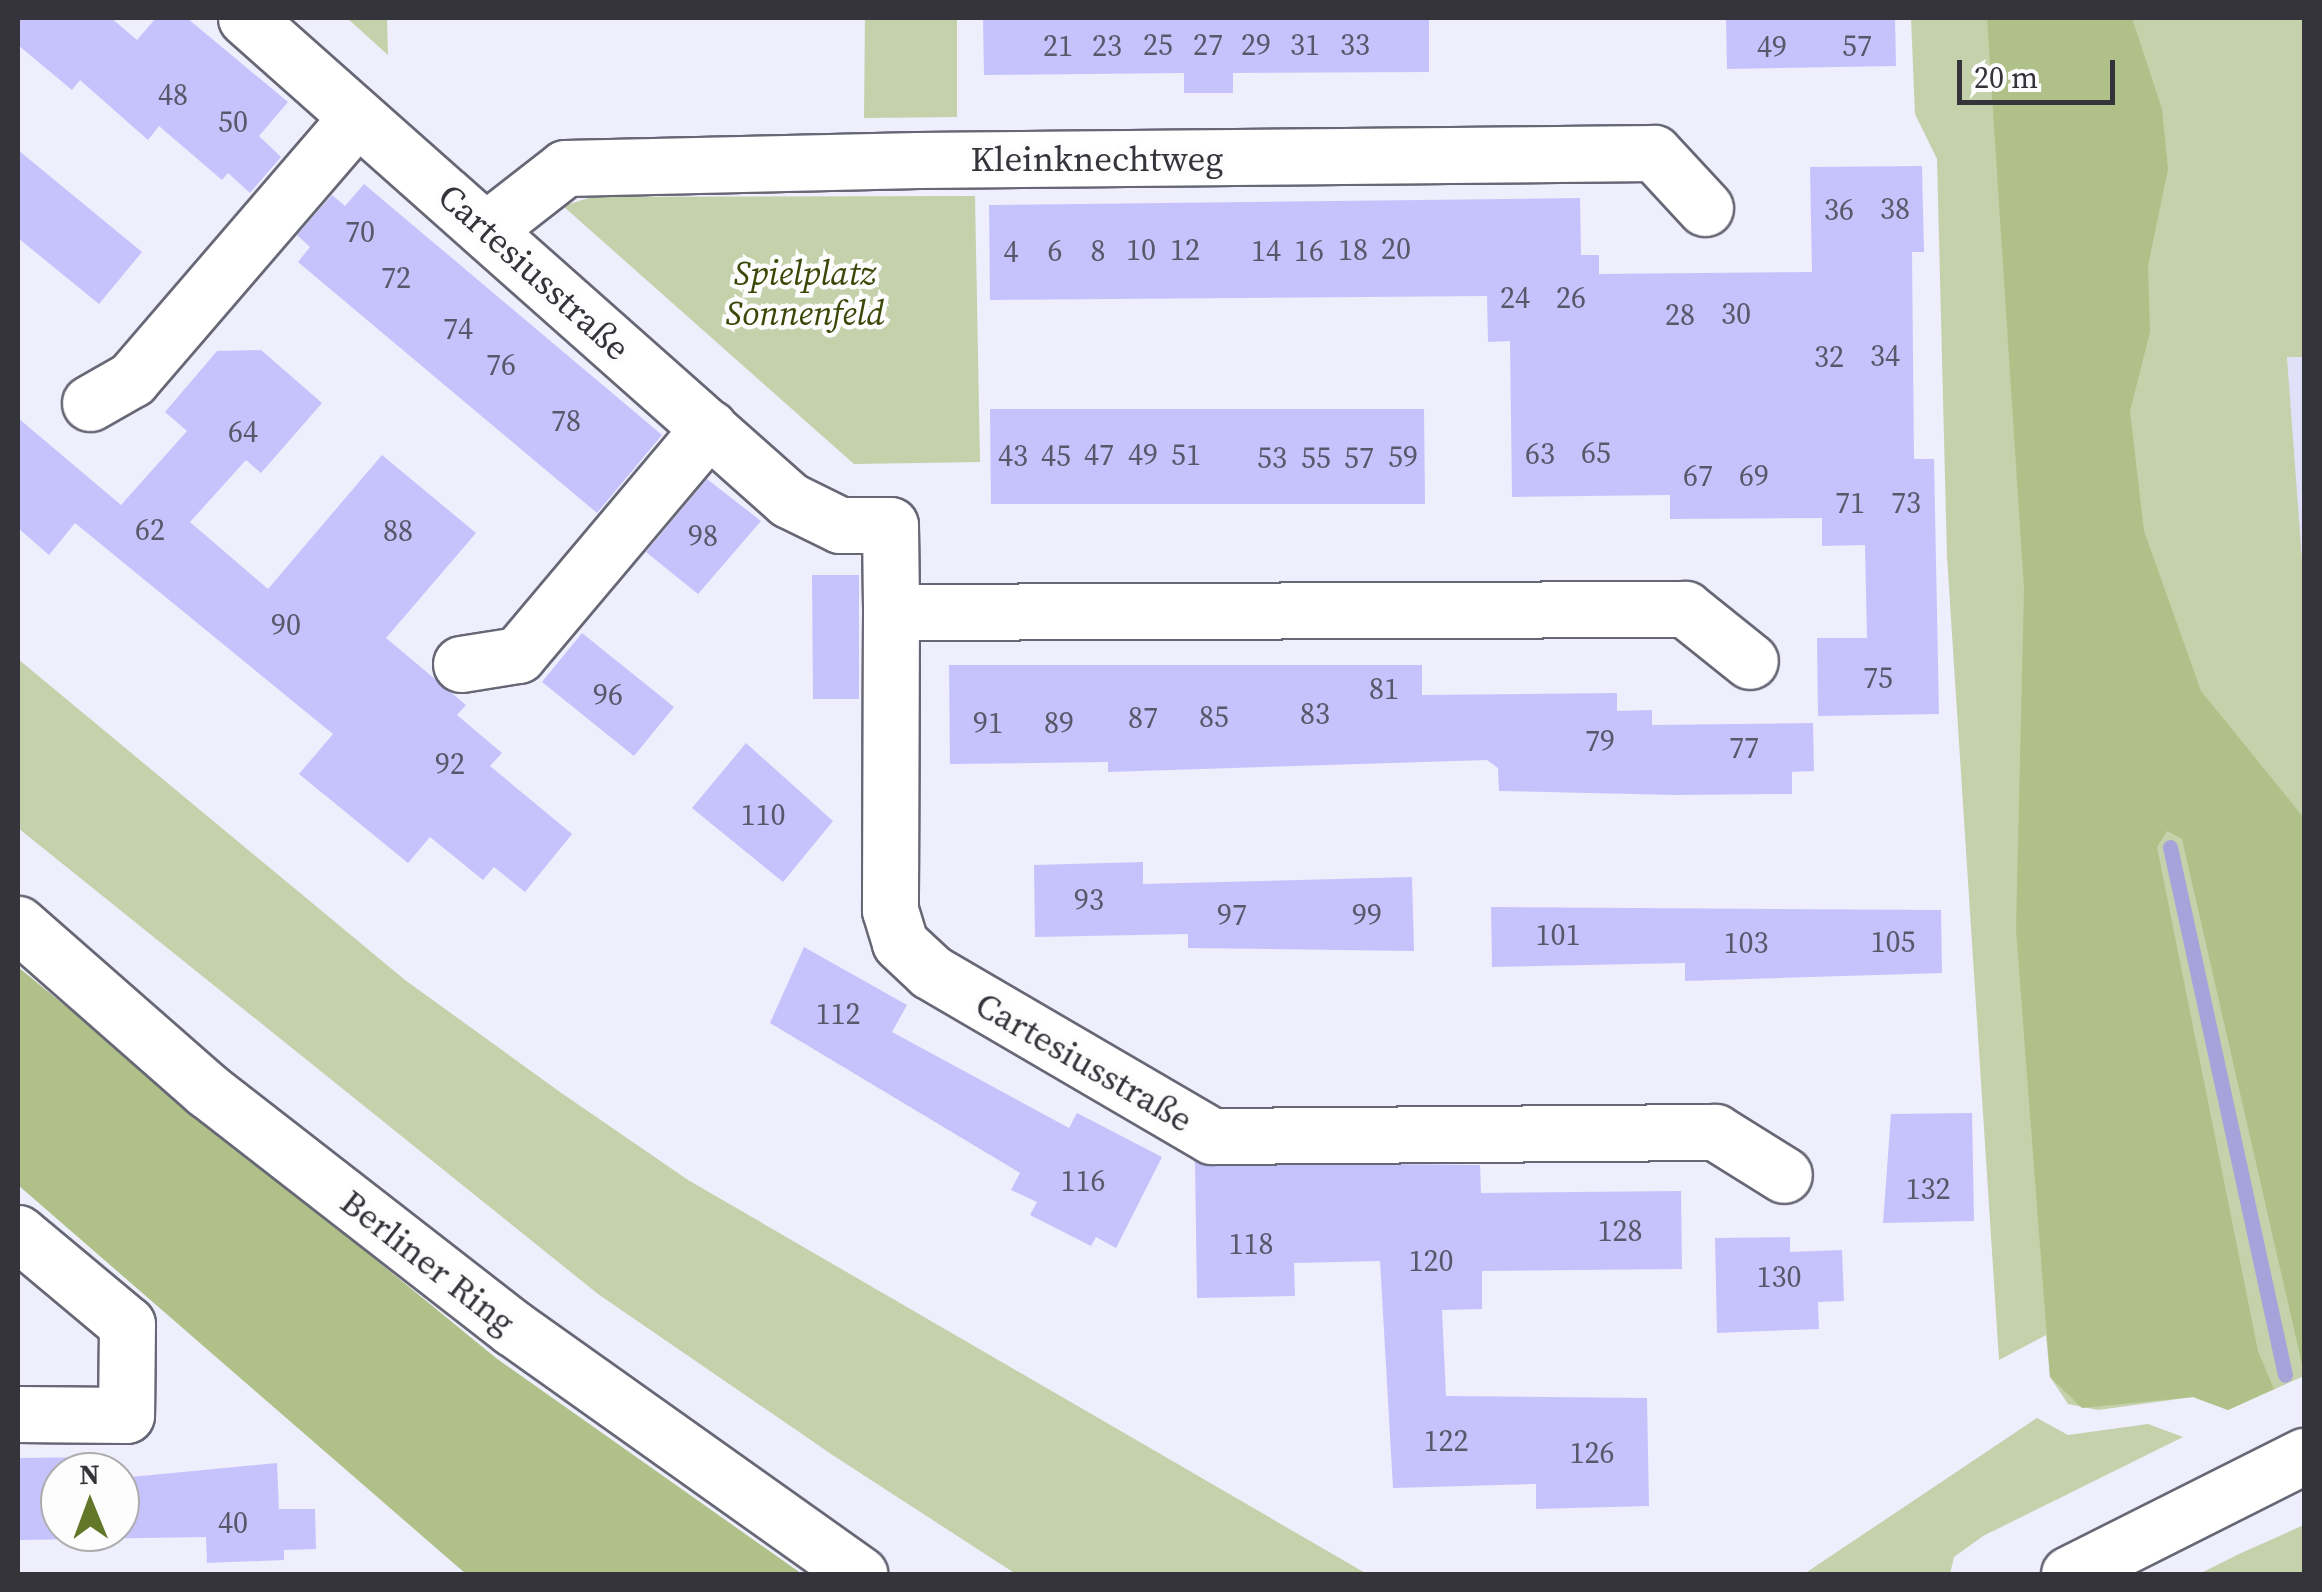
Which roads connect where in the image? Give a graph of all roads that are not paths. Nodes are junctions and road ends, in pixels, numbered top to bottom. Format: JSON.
{"nodes":[{"id":1,"x":246,"y":18,"type":"edge"},
{"id":2,"x":357,"y":117,"type":"junction"},
{"id":3,"x":1706,"y":208,"type":"dead end"},
{"id":4,"x":487,"y":229,"type":"junction"},
{"id":5,"x":90,"y":402,"type":"dead end"},
{"id":6,"x":710,"y":428,"type":"junction"},
{"id":7,"x":892,"y":612,"type":"junction"},
{"id":8,"x":1750,"y":661,"type":"dead end"},
{"id":9,"x":461,"y":664,"type":"dead end"},
{"id":10,"x":18,"y":924,"type":"edge"},
{"id":11,"x":1784,"y":1175,"type":"dead end"},
{"id":12,"x":18,"y":1233,"type":"edge"},
{"id":13,"x":18,"y":1414,"type":"edge"},
{"id":14,"x":2304,"y":1456,"type":"edge"},
{"id":15,"x":859,"y":1574,"type":"edge"},
{"id":16,"x":2070,"y":1574,"type":"edge"}],
"edges":[{"from":1,"to":2,"type":"street","name":"Cartesiusstraße"},
{"from":2,"to":4,"type":"street","name":"Cartesiusstraße"},
{"from":2,"to":5,"type":"street"},
{"from":3,"to":4,"type":"street","name":"Kleinknechtweg"},
{"from":4,"to":6,"type":"street","name":"Cartesiusstraße"},
{"from":6,"to":7,"type":"street","name":"Cartesiusstraße"},
{"from":6,"to":9,"type":"street"},
{"from":7,"to":8,"type":"street"},
{"from":7,"to":11,"type":"street","name":"Cartesiusstraße"},
{"from":10,"to":15,"type":"street","name":"Berliner Ring"},
{"from":12,"to":13,"type":"street"},
{"from":14,"to":16,"type":"street"}]}
